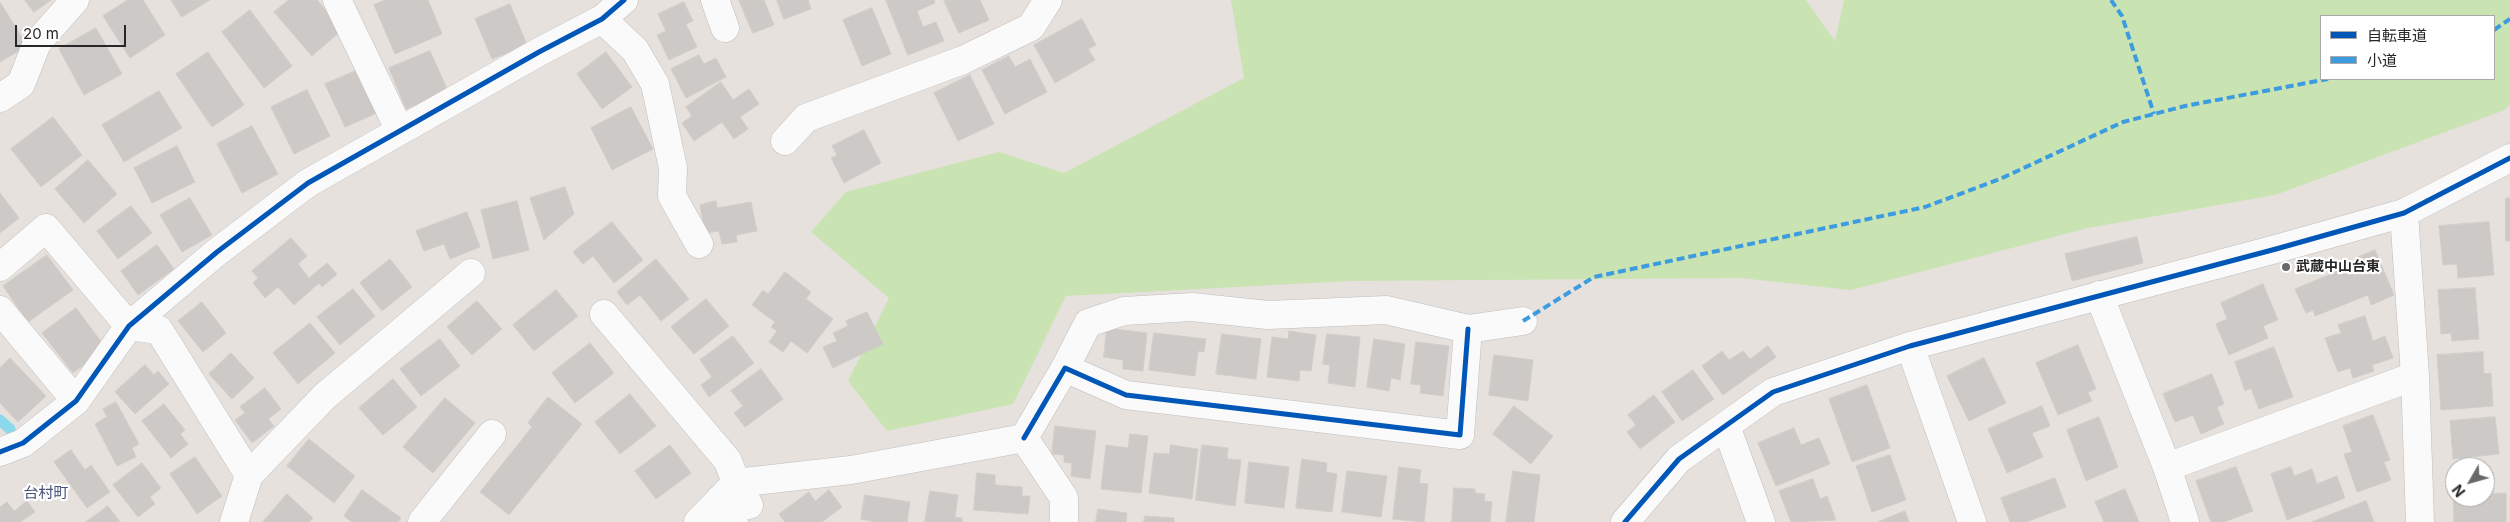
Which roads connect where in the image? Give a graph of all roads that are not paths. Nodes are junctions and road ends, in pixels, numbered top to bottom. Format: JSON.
{"nodes":[{"id":1,"x":75,"y":0,"type":"edge"},
{"id":2,"x":338,"y":0,"type":"edge"},
{"id":3,"x":624,"y":0,"type":"edge"},
{"id":4,"x":715,"y":0,"type":"edge"},
{"id":5,"x":1048,"y":0,"type":"edge"},
{"id":6,"x":602,"y":19,"type":"junction"},
{"id":7,"x":725,"y":28,"type":"dead end"},
{"id":8,"x":0,"y":98,"type":"edge"},
{"id":9,"x":400,"y":131,"type":"junction"},
{"id":10,"x":785,"y":141,"type":"dead end"},
{"id":11,"x":2510,"y":158,"type":"edge"},
{"id":12,"x":2404,"y":213,"type":"junction"},
{"id":13,"x":699,"y":244,"type":"dead end"},
{"id":14,"x":0,"y":267,"type":"edge"},
{"id":15,"x":471,"y":273,"type":"dead end"},
{"id":16,"x":2099,"y":294,"type":"junction"},
{"id":17,"x":0,"y":310,"type":"edge"},
{"id":18,"x":604,"y":314,"type":"dead end"},
{"id":19,"x":1522,"y":321,"type":"dead end"},
{"id":20,"x":129,"y":326,"type":"junction"},
{"id":21,"x":1468,"y":329,"type":"junction"},
{"id":22,"x":1910,"y":346,"type":"junction"},
{"id":23,"x":1064,"y":368,"type":"junction"},
{"id":24,"x":2415,"y":376,"type":"junction"},
{"id":25,"x":76,"y":401,"type":"junction"},
{"id":26,"x":1726,"y":426,"type":"junction"},
{"id":27,"x":492,"y":434,"type":"dead end"},
{"id":28,"x":1024,"y":438,"type":"junction"},
{"id":29,"x":0,"y":452,"type":"edge"},
{"id":30,"x":2166,"y":467,"type":"junction"},
{"id":31,"x":249,"y":476,"type":"junction"},
{"id":32,"x":735,"y":502,"type":"edge"},
{"id":33,"x":234,"y":522,"type":"edge"},
{"id":34,"x":422,"y":522,"type":"edge"},
{"id":35,"x":698,"y":522,"type":"edge"},
{"id":36,"x":1064,"y":522,"type":"edge"},
{"id":37,"x":1625,"y":522,"type":"edge"},
{"id":38,"x":1761,"y":522,"type":"edge"},
{"id":39,"x":1972,"y":522,"type":"edge"},
{"id":40,"x":2185,"y":522,"type":"edge"},
{"id":41,"x":2420,"y":522,"type":"edge"}],
"edges":[{"from":1,"to":8,"type":"street"},
{"from":2,"to":9,"type":"street"},
{"from":3,"to":6,"type":"street"},
{"from":4,"to":7,"type":"street"},
{"from":5,"to":10,"type":"street"},
{"from":6,"to":9,"type":"street"},
{"from":6,"to":13,"type":"street"},
{"from":9,"to":20,"type":"street"},
{"from":11,"to":12,"type":"street"},
{"from":12,"to":16,"type":"street"},
{"from":12,"to":24,"type":"street"},
{"from":14,"to":20,"type":"street"},
{"from":15,"to":31,"type":"street"},
{"from":16,"to":22,"type":"street"},
{"from":16,"to":30,"type":"street"},
{"from":17,"to":25,"type":"street"},
{"from":18,"to":32,"type":"street"},
{"from":19,"to":21,"type":"street"},
{"from":20,"to":25,"type":"street"},
{"from":20,"to":31,"type":"street"},
{"from":21,"to":23,"type":"street"},
{"from":21,"to":23,"type":"street"},
{"from":22,"to":26,"type":"street"},
{"from":22,"to":39,"type":"street"},
{"from":23,"to":28,"type":"street"},
{"from":24,"to":30,"type":"street"},
{"from":24,"to":41,"type":"street"},
{"from":25,"to":29,"type":"street"},
{"from":26,"to":37,"type":"street"},
{"from":26,"to":38,"type":"street"},
{"from":27,"to":34,"type":"street"},
{"from":28,"to":32,"type":"street"},
{"from":28,"to":36,"type":"street"},
{"from":30,"to":40,"type":"street"},
{"from":31,"to":33,"type":"street"},
{"from":32,"to":35,"type":"street"}]}
